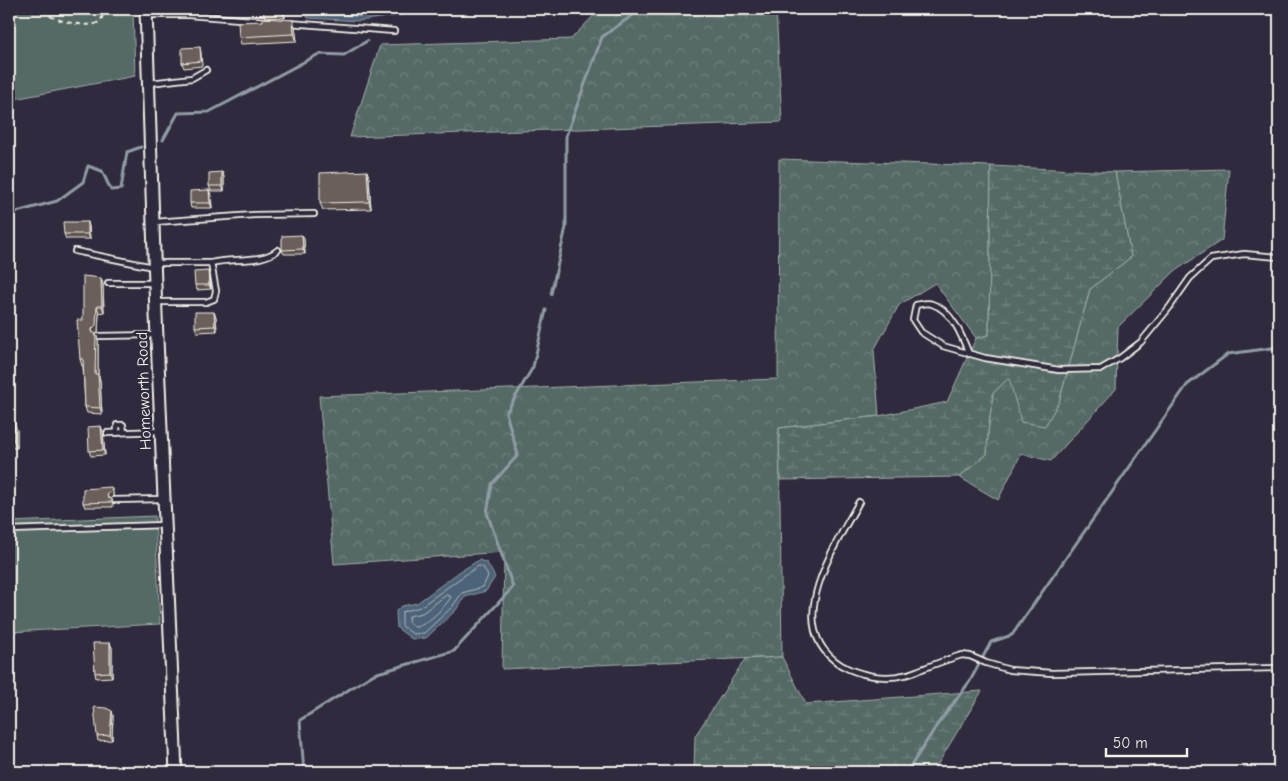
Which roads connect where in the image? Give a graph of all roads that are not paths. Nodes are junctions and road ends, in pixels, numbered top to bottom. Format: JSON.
{"nodes":[{"id":1,"x":146,"y":12,"type":"edge"},
{"id":2,"x":268,"y":22,"type":"edge"},
{"id":3,"x":288,"y":23,"type":"edge"},
{"id":4,"x":394,"y":30,"type":"dead end"},
{"id":5,"x":206,"y":70,"type":"dead end"},
{"id":6,"x":148,"y":83,"type":"junction"},
{"id":7,"x":314,"y":214,"type":"dead end"},
{"id":8,"x":153,"y":222,"type":"junction"},
{"id":9,"x":278,"y":250,"type":"dead end"},
{"id":10,"x":75,"y":251,"type":"dead end"},
{"id":11,"x":1279,"y":257,"type":"edge"},
{"id":12,"x":211,"y":263,"type":"junction"},
{"id":13,"x":155,"y":265,"type":"junction"},
{"id":14,"x":108,"y":283,"type":"dead end"},
{"id":15,"x":155,"y":283,"type":"junction"},
{"id":16,"x":156,"y":302,"type":"junction"},
{"id":17,"x":157,"y":335,"type":"junction"},
{"id":18,"x":98,"y":336,"type":"edge"},
{"id":19,"x":969,"y":354,"type":"junction"},
{"id":20,"x":161,"y":431,"type":"junction"},
{"id":21,"x":107,"y":433,"type":"dead end"},
{"id":22,"x":164,"y":499,"type":"junction"},
{"id":23,"x":113,"y":500,"type":"edge"},
{"id":24,"x":859,"y":502,"type":"dead end"},
{"id":25,"x":165,"y":525,"type":"junction"},
{"id":26,"x":9,"y":530,"type":"edge"},
{"id":27,"x":1279,"y":668,"type":"edge"},
{"id":28,"x":176,"y":772,"type":"edge"}],
"edges":[{"from":1,"to":2,"type":"lane"},
{"from":1,"to":6,"type":"street","name":"Homeworth Road"},
{"from":3,"to":4,"type":"lane"},
{"from":5,"to":6,"type":"lane"},
{"from":6,"to":8,"type":"street","name":"Homeworth Road"},
{"from":7,"to":8,"type":"lane"},
{"from":8,"to":13,"type":"street","name":"Homeworth Road"},
{"from":9,"to":12,"type":"lane"},
{"from":10,"to":13,"type":"lane"},
{"from":11,"to":19,"type":"lane"},
{"from":12,"to":13,"type":"lane"},
{"from":12,"to":16,"type":"lane"},
{"from":13,"to":15,"type":"street","name":"Homeworth Road"},
{"from":14,"to":15,"type":"lane"},
{"from":15,"to":16,"type":"street","name":"Homeworth Road"},
{"from":16,"to":17,"type":"street","name":"Homeworth Road"},
{"from":17,"to":18,"type":"lane"},
{"from":17,"to":20,"type":"street","name":"Homeworth Road"},
{"from":19,"to":19,"type":"lane"},
{"from":20,"to":21,"type":"lane"},
{"from":20,"to":22,"type":"street","name":"Homeworth Road"},
{"from":22,"to":23,"type":"lane"},
{"from":22,"to":25,"type":"street","name":"Homeworth Road"},
{"from":24,"to":27,"type":"lane"},
{"from":25,"to":26,"type":"lane"},
{"from":25,"to":28,"type":"street","name":"Homeworth Road"}]}
